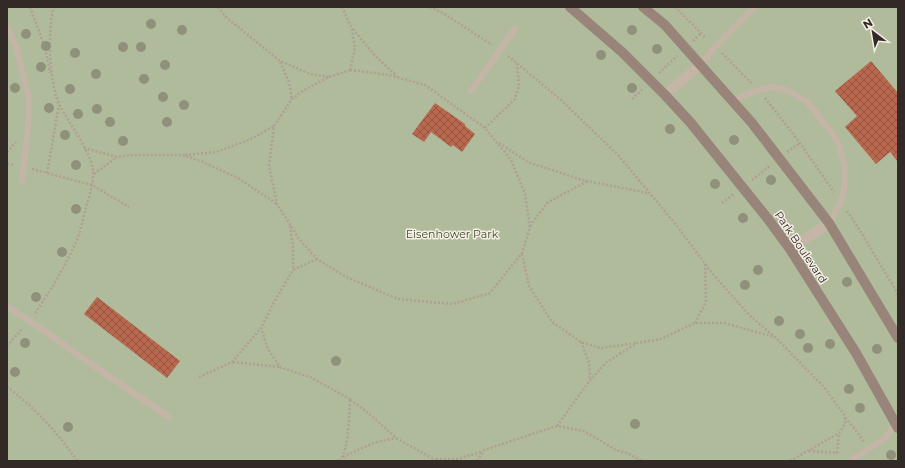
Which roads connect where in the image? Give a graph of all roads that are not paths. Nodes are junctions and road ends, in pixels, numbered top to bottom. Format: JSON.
{"nodes":[{"id":1,"x":570,"y":7,"type":"edge"},
{"id":2,"x":643,"y":7,"type":"edge"},
{"id":3,"x":754,"y":7,"type":"edge"},
{"id":4,"x":7,"y":27,"type":"edge"},
{"id":5,"x":515,"y":29,"type":"dead end"},
{"id":6,"x":701,"y":64,"type":"junction"},
{"id":7,"x":471,"y":91,"type":"dead end"},
{"id":8,"x":665,"y":94,"type":"junction"},
{"id":9,"x":732,"y":100,"type":"junction"},
{"id":10,"x":22,"y":181,"type":"dead end"},
{"id":11,"x":829,"y":223,"type":"junction"},
{"id":12,"x":790,"y":249,"type":"junction"},
{"id":13,"x":7,"y":307,"type":"edge"},
{"id":14,"x":898,"y":338,"type":"edge"},
{"id":15,"x":168,"y":417,"type":"dead end"},
{"id":16,"x":896,"y":425,"type":"edge"},
{"id":17,"x":850,"y":461,"type":"edge"}],
"edges":[{"from":1,"to":8,"type":"street","name":"Park Boulevard"},
{"from":2,"to":6,"type":"street"},
{"from":3,"to":6,"type":"lane"},
{"from":4,"to":10,"type":"lane"},
{"from":5,"to":7,"type":"lane"},
{"from":6,"to":8,"type":"street"},
{"from":6,"to":9,"type":"street"},
{"from":8,"to":12,"type":"street","name":"Park Boulevard"},
{"from":9,"to":11,"type":"street"},
{"from":9,"to":11,"type":"lane"},
{"from":11,"to":12,"type":"street"},
{"from":11,"to":14,"type":"street"},
{"from":12,"to":16,"type":"street","name":"Park Boulevard"},
{"from":13,"to":15,"type":"lane"},
{"from":16,"to":17,"type":"lane"}]}
